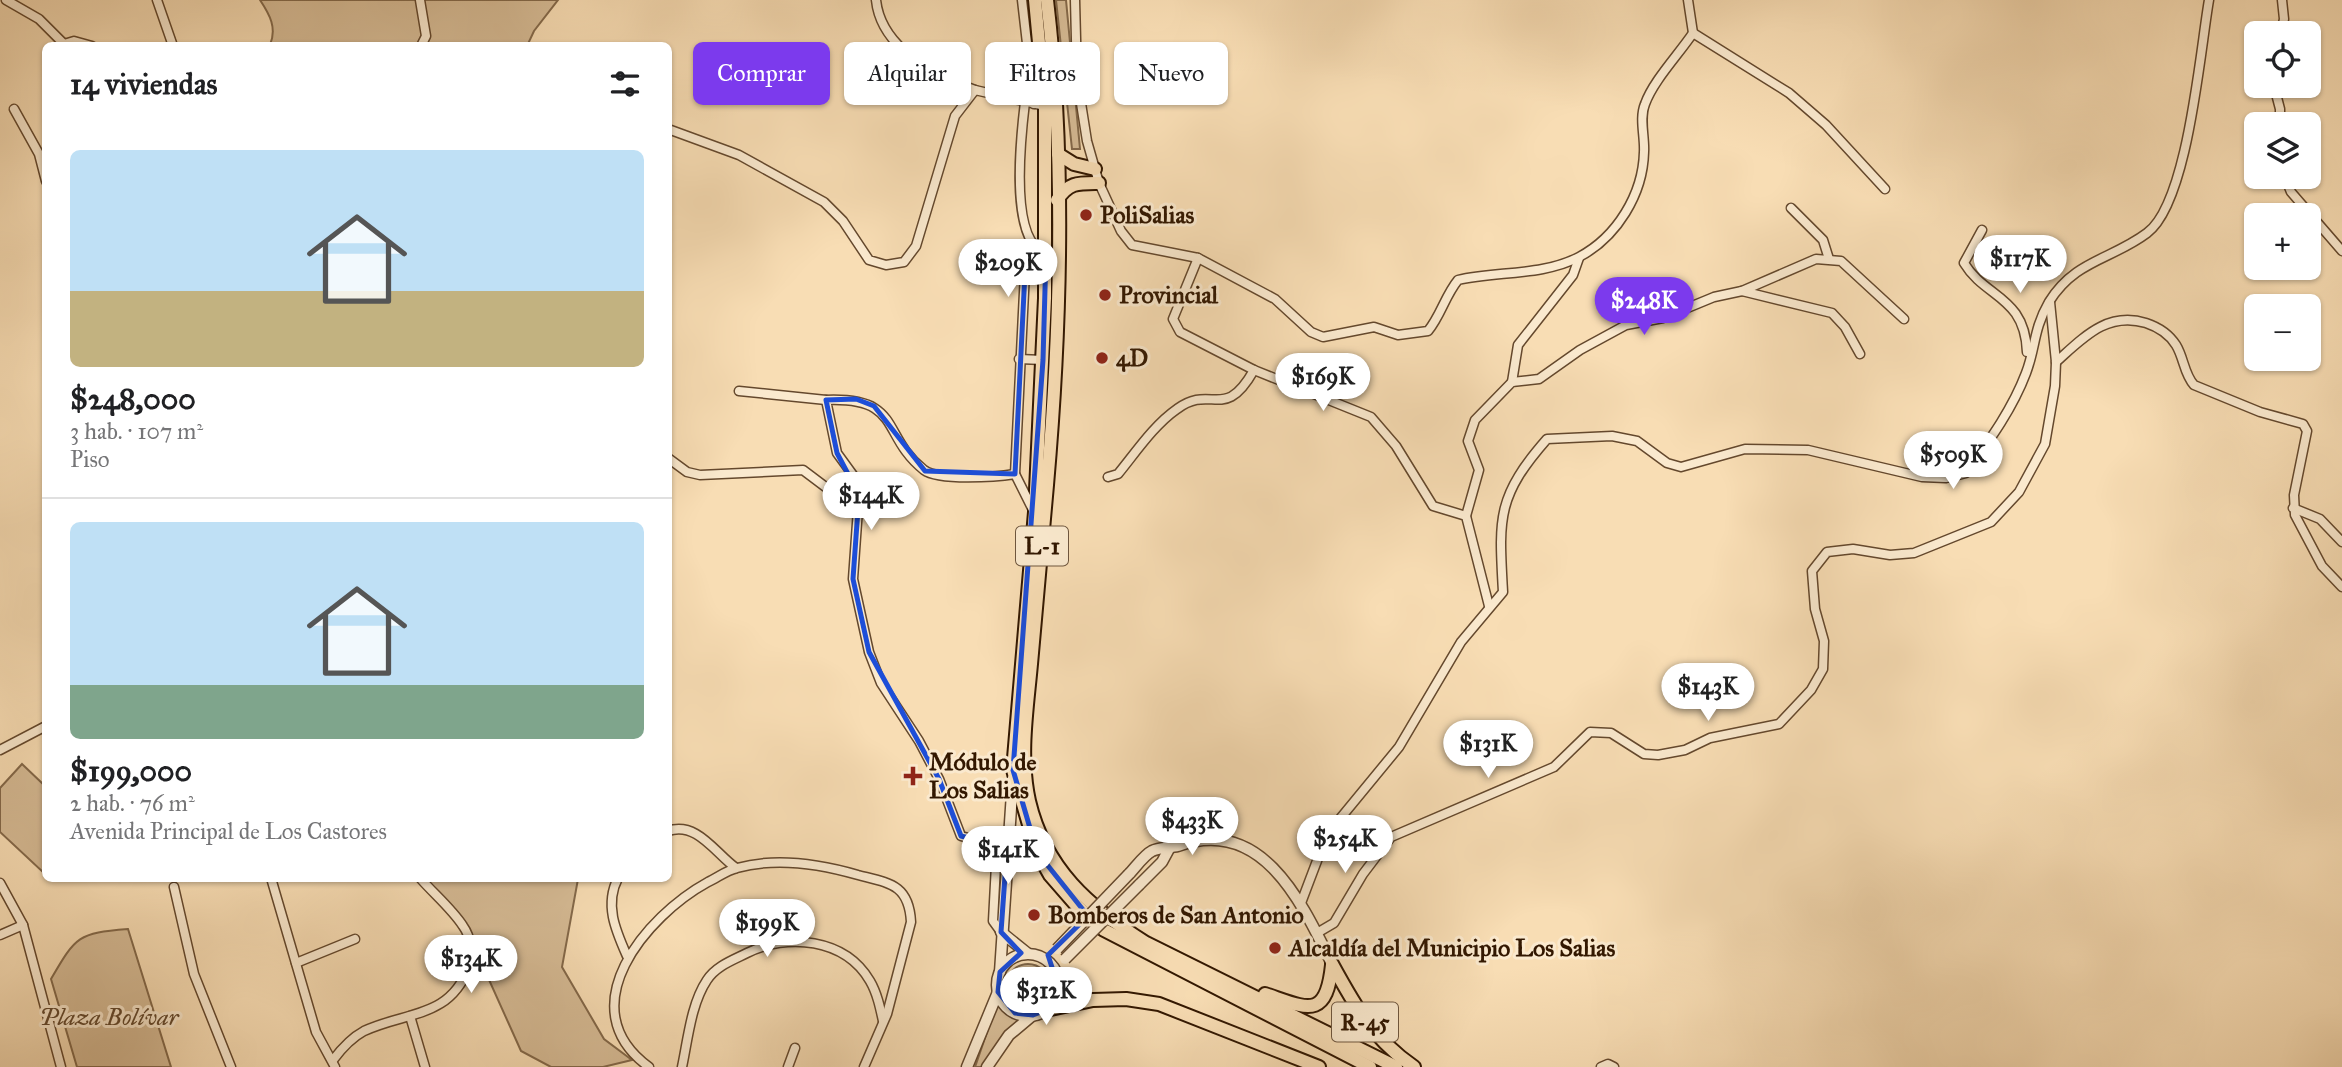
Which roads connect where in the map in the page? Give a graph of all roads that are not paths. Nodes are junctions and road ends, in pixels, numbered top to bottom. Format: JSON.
{"nodes":[{"id":1,"x":6,"y":0,"type":"edge"},
{"id":2,"x":157,"y":0,"type":"edge"},
{"id":3,"x":420,"y":0,"type":"edge"},
{"id":4,"x":876,"y":0,"type":"edge"},
{"id":5,"x":1023,"y":0,"type":"edge"},
{"id":6,"x":1035,"y":0,"type":"edge"},
{"id":7,"x":1047,"y":0,"type":"edge"},
{"id":8,"x":1075,"y":0,"type":"edge"},
{"id":9,"x":1688,"y":0,"type":"edge"},
{"id":10,"x":2209,"y":0,"type":"edge"},
{"id":11,"x":2282,"y":0,"type":"edge"},
{"id":12,"x":2284,"y":21,"type":"edge"},
{"id":13,"x":1693,"y":33,"type":"junction"},
{"id":14,"x":61,"y":42,"type":"edge"},
{"id":15,"x":172,"y":42,"type":"edge"},
{"id":16,"x":423,"y":42,"type":"edge"},
{"id":17,"x":1030,"y":42,"type":"edge"},
{"id":18,"x":1037,"y":42,"type":"edge"},
{"id":19,"x":975,"y":90,"type":"junction"},
{"id":20,"x":985,"y":92,"type":"edge"},
{"id":21,"x":1025,"y":105,"type":"edge"},
{"id":22,"x":1040,"y":105,"type":"edge"},
{"id":23,"x":14,"y":109,"type":"dead end"},
{"id":24,"x":672,"y":130,"type":"edge"},
{"id":25,"x":1058,"y":154,"type":"junction"},
{"id":26,"x":42,"y":166,"type":"edge"},
{"id":27,"x":1095,"y":169,"type":"junction"},
{"id":28,"x":1099,"y":183,"type":"junction"},
{"id":29,"x":1885,"y":189,"type":"dead end"},
{"id":30,"x":2290,"y":189,"type":"edge"},
{"id":31,"x":1057,"y":201,"type":"junction"},
{"id":32,"x":1791,"y":208,"type":"dead end"},
{"id":33,"x":1982,"y":230,"type":"dead end"},
{"id":34,"x":1041,"y":251,"type":"junction"},
{"id":35,"x":2342,"y":251,"type":"edge"},
{"id":36,"x":1198,"y":258,"type":"junction"},
{"id":37,"x":1578,"y":258,"type":"junction"},
{"id":38,"x":1829,"y":259,"type":"junction"},
{"id":39,"x":1741,"y":291,"type":"junction"},
{"id":40,"x":2050,"y":301,"type":"junction"},
{"id":41,"x":1904,"y":319,"type":"dead end"},
{"id":42,"x":1860,"y":354,"type":"dead end"},
{"id":43,"x":1018,"y":359,"type":"junction"},
{"id":44,"x":1043,"y":360,"type":"junction"},
{"id":45,"x":2056,"y":362,"type":"junction"},
{"id":46,"x":2028,"y":369,"type":"junction"},
{"id":47,"x":1254,"y":370,"type":"junction"},
{"id":48,"x":1512,"y":383,"type":"junction"},
{"id":49,"x":739,"y":391,"type":"dead end"},
{"id":50,"x":826,"y":400,"type":"junction"},
{"id":51,"x":672,"y":461,"type":"edge"},
{"id":52,"x":1015,"y":474,"type":"junction"},
{"id":53,"x":1108,"y":477,"type":"dead end"},
{"id":54,"x":2293,"y":508,"type":"junction"},
{"id":55,"x":1035,"y":512,"type":"junction"},
{"id":56,"x":860,"y":513,"type":"junction"},
{"id":57,"x":1466,"y":516,"type":"junction"},
{"id":58,"x":2342,"y":542,"type":"edge"},
{"id":59,"x":2342,"y":587,"type":"edge"},
{"id":60,"x":1489,"y":606,"type":"junction"},
{"id":61,"x":42,"y":728,"type":"edge"},
{"id":62,"x":0,"y":750,"type":"edge"},
{"id":63,"x":1013,"y":770,"type":"junction"},
{"id":64,"x":672,"y":830,"type":"edge"},
{"id":65,"x":1002,"y":846,"type":"junction"},
{"id":66,"x":1169,"y":849,"type":"junction"},
{"id":67,"x":736,"y":868,"type":"junction"},
{"id":68,"x":272,"y":882,"type":"edge"},
{"id":69,"x":424,"y":882,"type":"edge"},
{"id":70,"x":617,"y":882,"type":"edge"},
{"id":71,"x":0,"y":883,"type":"edge"},
{"id":72,"x":174,"y":887,"type":"dead end"},
{"id":73,"x":1301,"y":903,"type":"junction"},
{"id":74,"x":23,"y":925,"type":"junction"},
{"id":75,"x":1001,"y":932,"type":"junction"},
{"id":76,"x":1317,"y":933,"type":"junction"},
{"id":77,"x":0,"y":935,"type":"edge"},
{"id":78,"x":355,"y":939,"type":"dead end"},
{"id":79,"x":1028,"y":954,"type":"junction"},
{"id":80,"x":627,"y":956,"type":"junction"},
{"id":81,"x":1044,"y":958,"type":"junction"},
{"id":82,"x":296,"y":963,"type":"junction"},
{"id":83,"x":1332,"y":964,"type":"junction"},
{"id":84,"x":1000,"y":972,"type":"junction"},
{"id":85,"x":1058,"y":977,"type":"junction"},
{"id":86,"x":1237,"y":988,"type":"junction"},
{"id":87,"x":998,"y":992,"type":"junction"},
{"id":88,"x":1046,"y":1010,"type":"junction"},
{"id":89,"x":1033,"y":1015,"type":"junction"},
{"id":90,"x":410,"y":1016,"type":"junction"},
{"id":91,"x":883,"y":1021,"type":"junction"},
{"id":92,"x":795,"y":1048,"type":"dead end"},
{"id":93,"x":334,"y":1063,"type":"edge"},
{"id":94,"x":61,"y":1067,"type":"edge"},
{"id":95,"x":231,"y":1067,"type":"edge"},
{"id":96,"x":425,"y":1067,"type":"edge"},
{"id":97,"x":649,"y":1067,"type":"edge"},
{"id":98,"x":682,"y":1067,"type":"edge"},
{"id":99,"x":788,"y":1067,"type":"edge"},
{"id":100,"x":864,"y":1067,"type":"edge"},
{"id":101,"x":967,"y":1067,"type":"edge"},
{"id":102,"x":987,"y":1067,"type":"edge"},
{"id":103,"x":1320,"y":1067,"type":"edge"},
{"id":104,"x":1370,"y":1067,"type":"edge"},
{"id":105,"x":1396,"y":1067,"type":"edge"},
{"id":106,"x":1414,"y":1067,"type":"edge"},
{"id":107,"x":1601,"y":1067,"type":"edge"},
{"id":108,"x":1614,"y":1067,"type":"edge"}],
"edges":[{"from":1,"to":14,"type":"street"},
{"from":2,"to":15,"type":"street"},
{"from":3,"to":16,"type":"street"},
{"from":4,"to":19,"type":"street"},
{"from":5,"to":17,"type":"street"},
{"from":6,"to":18,"type":"main road","number":"L-1"},
{"from":7,"to":25,"type":"main road","number":"L-1"},
{"from":8,"to":27,"type":"street"},
{"from":9,"to":13,"type":"street"},
{"from":10,"to":40,"type":"street"},
{"from":11,"to":12,"type":"street"},
{"from":13,"to":29,"type":"street"},
{"from":13,"to":37,"type":"street"},
{"from":19,"to":20,"type":"street"},
{"from":19,"to":24,"type":"street"},
{"from":21,"to":34,"type":"street"},
{"from":22,"to":34,"type":"main road","number":"L-1"},
{"from":23,"to":26,"type":"street"},
{"from":25,"to":27,"type":"main road"},
{"from":25,"to":31,"type":"main road","number":"L-1"},
{"from":27,"to":28,"type":"street"},
{"from":28,"to":31,"type":"main road"},
{"from":28,"to":36,"type":"street"},
{"from":30,"to":35,"type":"street"},
{"from":31,"to":86,"type":"main road","number":"L-1"},
{"from":32,"to":38,"type":"street"},
{"from":33,"to":46,"type":"street"},
{"from":34,"to":43,"type":"street"},
{"from":34,"to":44,"type":"main road","number":"L-1"},
{"from":36,"to":37,"type":"street"},
{"from":36,"to":47,"type":"street"},
{"from":37,"to":48,"type":"street"},
{"from":38,"to":39,"type":"street"},
{"from":38,"to":41,"type":"street"},
{"from":39,"to":42,"type":"street"},
{"from":39,"to":48,"type":"street"},
{"from":40,"to":45,"type":"street"},
{"from":40,"to":46,"type":"street"},
{"from":43,"to":44,"type":"street"},
{"from":43,"to":52,"type":"street"},
{"from":44,"to":55,"type":"main road","number":"L-1"},
{"from":45,"to":54,"type":"street"},
{"from":45,"to":76,"type":"street"},
{"from":46,"to":60,"type":"street"},
{"from":47,"to":53,"type":"street"},
{"from":47,"to":57,"type":"street"},
{"from":48,"to":57,"type":"street"},
{"from":49,"to":50,"type":"street"},
{"from":50,"to":52,"type":"street"},
{"from":50,"to":56,"type":"street"},
{"from":51,"to":56,"type":"street"},
{"from":52,"to":55,"type":"street"},
{"from":54,"to":58,"type":"street"},
{"from":54,"to":59,"type":"street"},
{"from":55,"to":63,"type":"main road","number":"L-1"},
{"from":56,"to":65,"type":"street"},
{"from":57,"to":60,"type":"street"},
{"from":60,"to":73,"type":"street"},
{"from":61,"to":62,"type":"street"},
{"from":63,"to":65,"type":"street"},
{"from":63,"to":104,"type":"main road","number":"L-1"},
{"from":64,"to":67,"type":"street"},
{"from":65,"to":75,"type":"street"},
{"from":66,"to":73,"type":"street","number":"R-45"},
{"from":66,"to":81,"type":"street","number":"R-45","bridge":true},
{"from":66,"to":85,"type":"street","bridge":true},
{"from":67,"to":80,"type":"street"},
{"from":67,"to":91,"type":"street"},
{"from":68,"to":82,"type":"street"},
{"from":69,"to":90,"type":"street"},
{"from":70,"to":80,"type":"street"},
{"from":71,"to":74,"type":"street"},
{"from":72,"to":95,"type":"street"},
{"from":73,"to":76,"type":"street","number":"R-45"},
{"from":74,"to":77,"type":"street"},
{"from":74,"to":94,"type":"street"},
{"from":75,"to":79,"type":"street"},
{"from":75,"to":84,"type":"street"},
{"from":76,"to":83,"type":"street","number":"R-45"},
{"from":78,"to":82,"type":"street"},
{"from":79,"to":81,"type":"street"},
{"from":79,"to":84,"type":"street"},
{"from":80,"to":97,"type":"street"},
{"from":81,"to":85,"type":"street"},
{"from":82,"to":93,"type":"street"},
{"from":83,"to":86,"type":"main road","number":"L-1"},
{"from":83,"to":106,"type":"main road","number":"R-45"},
{"from":84,"to":87,"type":"street"},
{"from":85,"to":88,"type":"street"},
{"from":86,"to":105,"type":"main road","number":"L-1"},
{"from":87,"to":89,"type":"street"},
{"from":87,"to":101,"type":"street"},
{"from":88,"to":89,"type":"street"},
{"from":88,"to":103,"type":"main road"},
{"from":89,"to":102,"type":"street"},
{"from":90,"to":93,"type":"street"},
{"from":90,"to":96,"type":"street"},
{"from":91,"to":98,"type":"street"},
{"from":91,"to":100,"type":"street"},
{"from":92,"to":99,"type":"street"},
{"from":107,"to":108,"type":"street"}]}
